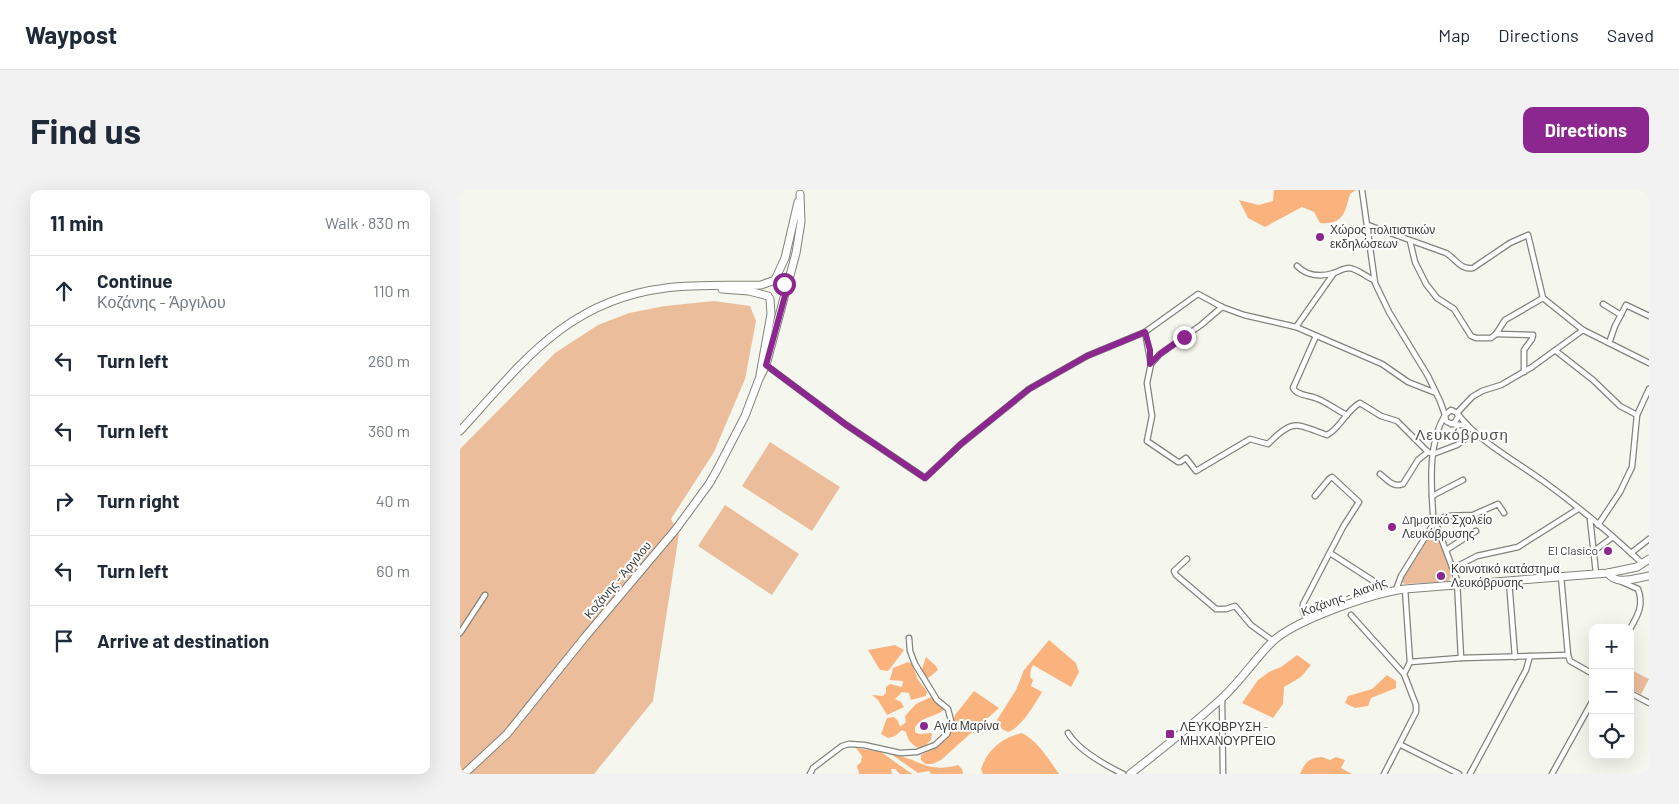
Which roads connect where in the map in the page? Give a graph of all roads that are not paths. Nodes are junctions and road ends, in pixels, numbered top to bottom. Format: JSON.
{"nodes":[{"id":1,"x":1362,"y":190,"type":"edge"},
{"id":2,"x":800,"y":192,"type":"edge"},
{"id":3,"x":1368,"y":225,"type":"junction"},
{"id":4,"x":1410,"y":241,"type":"junction"},
{"id":5,"x":1296,"y":266,"type":"dead end"},
{"id":6,"x":1334,"y":272,"type":"junction"},
{"id":7,"x":1374,"y":280,"type":"junction"},
{"id":8,"x":773,"y":281,"type":"junction"},
{"id":9,"x":707,"y":286,"type":"junction"},
{"id":10,"x":785,"y":293,"type":"junction"},
{"id":11,"x":769,"y":298,"type":"junction"},
{"id":12,"x":1543,"y":298,"type":"junction"},
{"id":13,"x":1603,"y":304,"type":"dead end"},
{"id":14,"x":1222,"y":307,"type":"junction"},
{"id":15,"x":1621,"y":315,"type":"junction"},
{"id":16,"x":1649,"y":316,"type":"edge"},
{"id":17,"x":1296,"y":327,"type":"junction"},
{"id":18,"x":1583,"y":330,"type":"junction"},
{"id":19,"x":1145,"y":332,"type":"junction"},
{"id":20,"x":1496,"y":334,"type":"junction"},
{"id":21,"x":1316,"y":336,"type":"junction"},
{"id":22,"x":1610,"y":343,"type":"junction"},
{"id":23,"x":1556,"y":351,"type":"junction"},
{"id":24,"x":1649,"y":363,"type":"edge"},
{"id":25,"x":1150,"y":364,"type":"junction"},
{"id":26,"x":766,"y":365,"type":"junction"},
{"id":27,"x":1524,"y":372,"type":"junction"},
{"id":28,"x":759,"y":379,"type":"junction"},
{"id":29,"x":1649,"y":389,"type":"edge"},
{"id":30,"x":1436,"y":393,"type":"junction"},
{"id":31,"x":1440,"y":401,"type":"junction"},
{"id":32,"x":1455,"y":412,"type":"junction"},
{"id":33,"x":1346,"y":415,"type":"junction"},
{"id":34,"x":1445,"y":415,"type":"junction"},
{"id":35,"x":1637,"y":415,"type":"junction"},
{"id":36,"x":1441,"y":422,"type":"junction"},
{"id":37,"x":1450,"y":424,"type":"junction"},
{"id":38,"x":1466,"y":425,"type":"junction"},
{"id":39,"x":460,"y":431,"type":"edge"},
{"id":40,"x":1474,"y":433,"type":"junction"},
{"id":41,"x":1428,"y":452,"type":"junction"},
{"id":42,"x":1433,"y":454,"type":"junction"},
{"id":43,"x":1380,"y":474,"type":"dead end"},
{"id":44,"x":1463,"y":480,"type":"dead end"},
{"id":45,"x":1315,"y":496,"type":"dead end"},
{"id":46,"x":1432,"y":496,"type":"junction"},
{"id":47,"x":1578,"y":509,"type":"junction"},
{"id":48,"x":1504,"y":512,"type":"dead end"},
{"id":49,"x":1590,"y":519,"type":"junction"},
{"id":50,"x":1434,"y":523,"type":"junction"},
{"id":51,"x":1598,"y":525,"type":"junction"},
{"id":52,"x":1476,"y":531,"type":"dead end"},
{"id":53,"x":1613,"y":537,"type":"junction"},
{"id":54,"x":1649,"y":539,"type":"edge"},
{"id":55,"x":1446,"y":550,"type":"junction"},
{"id":56,"x":1594,"y":550,"type":"junction"},
{"id":57,"x":1330,"y":553,"type":"junction"},
{"id":58,"x":1631,"y":553,"type":"junction"},
{"id":59,"x":1187,"y":559,"type":"dead end"},
{"id":60,"x":1649,"y":559,"type":"edge"},
{"id":61,"x":1643,"y":564,"type":"junction"},
{"id":62,"x":1454,"y":568,"type":"junction"},
{"id":63,"x":1596,"y":573,"type":"junction"},
{"id":64,"x":1608,"y":573,"type":"junction"},
{"id":65,"x":1561,"y":576,"type":"junction"},
{"id":66,"x":1645,"y":576,"type":"edge"},
{"id":67,"x":1619,"y":580,"type":"junction"},
{"id":68,"x":1509,"y":581,"type":"junction"},
{"id":69,"x":1458,"y":585,"type":"junction"},
{"id":70,"x":1405,"y":589,"type":"junction"},
{"id":71,"x":1396,"y":590,"type":"junction"},
{"id":72,"x":1638,"y":590,"type":"junction"},
{"id":73,"x":1383,"y":593,"type":"junction"},
{"id":74,"x":485,"y":595,"type":"dead end"},
{"id":75,"x":1351,"y":615,"type":"dead end"},
{"id":76,"x":1307,"y":621,"type":"junction"},
{"id":77,"x":1632,"y":624,"type":"edge"},
{"id":78,"x":460,"y":633,"type":"edge"},
{"id":79,"x":909,"y":638,"type":"dead end"},
{"id":80,"x":1273,"y":641,"type":"junction"},
{"id":81,"x":1530,"y":656,"type":"junction"},
{"id":82,"x":1568,"y":656,"type":"junction"},
{"id":83,"x":1515,"y":657,"type":"junction"},
{"id":84,"x":1461,"y":658,"type":"junction"},
{"id":85,"x":1410,"y":662,"type":"junction"},
{"id":86,"x":1589,"y":672,"type":"edge"},
{"id":87,"x":1404,"y":674,"type":"junction"},
{"id":88,"x":1634,"y":695,"type":"edge"},
{"id":89,"x":1222,"y":698,"type":"junction"},
{"id":90,"x":1649,"y":703,"type":"edge"},
{"id":91,"x":1589,"y":707,"type":"edge"},
{"id":92,"x":1068,"y":733,"type":"dead end"},
{"id":93,"x":1400,"y":745,"type":"junction"},
{"id":94,"x":464,"y":774,"type":"edge"},
{"id":95,"x":810,"y":774,"type":"edge"},
{"id":96,"x":1122,"y":774,"type":"edge"},
{"id":97,"x":1130,"y":774,"type":"edge"},
{"id":98,"x":1223,"y":774,"type":"edge"},
{"id":99,"x":1384,"y":774,"type":"edge"},
{"id":100,"x":1459,"y":774,"type":"edge"},
{"id":101,"x":1470,"y":774,"type":"edge"},
{"id":102,"x":1552,"y":774,"type":"edge"}],
"edges":[{"from":1,"to":3,"type":"street"},
{"from":2,"to":8,"type":"street","name":"Κοζάνης - Άργιλου"},
{"from":2,"to":10,"type":"street","name":"Κοζάνης - Άργιλου"},
{"from":3,"to":4,"type":"street"},
{"from":3,"to":7,"type":"street"},
{"from":4,"to":12,"type":"street"},
{"from":4,"to":20,"type":"street"},
{"from":5,"to":6,"type":"street"},
{"from":6,"to":7,"type":"street"},
{"from":6,"to":17,"type":"street"},
{"from":7,"to":30,"type":"street"},
{"from":8,"to":9,"type":"street"},
{"from":8,"to":10,"type":"street"},
{"from":8,"to":11,"type":"street","name":"Κοζάνης - Άργιλου"},
{"from":9,"to":11,"type":"street"},
{"from":9,"to":39,"type":"street"},
{"from":10,"to":11,"type":"street"},
{"from":10,"to":26,"type":"street","name":"Κοζάνης - Άργιλου"},
{"from":11,"to":28,"type":"street","name":"Κοζάνης - Άργιλου"},
{"from":12,"to":18,"type":"street"},
{"from":12,"to":20,"type":"street"},
{"from":13,"to":15,"type":"street"},
{"from":14,"to":17,"type":"street"},
{"from":14,"to":19,"type":"street"},
{"from":14,"to":25,"type":"street"},
{"from":15,"to":16,"type":"street"},
{"from":15,"to":22,"type":"street"},
{"from":17,"to":21,"type":"street"},
{"from":18,"to":22,"type":"street"},
{"from":18,"to":23,"type":"street"},
{"from":19,"to":25,"type":"street"},
{"from":19,"to":26,"type":"street"},
{"from":20,"to":27,"type":"street"},
{"from":21,"to":30,"type":"street"},
{"from":21,"to":33,"type":"street"},
{"from":22,"to":24,"type":"street"},
{"from":23,"to":27,"type":"street"},
{"from":23,"to":35,"type":"street"},
{"from":25,"to":33,"type":"street"},
{"from":26,"to":28,"type":"street","name":"Κοζάνης - Άργιλου"},
{"from":27,"to":32,"type":"street"},
{"from":28,"to":94,"type":"street","name":"Κοζάνης - Άργιλου"},
{"from":29,"to":35,"type":"street"},
{"from":30,"to":31,"type":"street"},
{"from":31,"to":32,"type":"street"},
{"from":31,"to":34,"type":"street"},
{"from":32,"to":34,"type":"street"},
{"from":32,"to":37,"type":"street"},
{"from":32,"to":38,"type":"street"},
{"from":33,"to":41,"type":"street"},
{"from":34,"to":36,"type":"street"},
{"from":34,"to":37,"type":"street"},
{"from":35,"to":51,"type":"street"},
{"from":36,"to":37,"type":"street"},
{"from":36,"to":42,"type":"street"},
{"from":37,"to":38,"type":"street"},
{"from":38,"to":40,"type":"street"},
{"from":40,"to":42,"type":"street"},
{"from":40,"to":47,"type":"street"},
{"from":41,"to":42,"type":"street"},
{"from":41,"to":43,"type":"street"},
{"from":42,"to":46,"type":"street"},
{"from":44,"to":46,"type":"street"},
{"from":45,"to":57,"type":"street"},
{"from":46,"to":50,"type":"street"},
{"from":47,"to":49,"type":"street"},
{"from":47,"to":62,"type":"street"},
{"from":48,"to":50,"type":"street"},
{"from":49,"to":51,"type":"street"},
{"from":49,"to":56,"type":"street"},
{"from":50,"to":55,"type":"street"},
{"from":50,"to":71,"type":"street"},
{"from":51,"to":53,"type":"street"},
{"from":52,"to":55,"type":"street"},
{"from":53,"to":56,"type":"street"},
{"from":53,"to":58,"type":"street"},
{"from":54,"to":58,"type":"street"},
{"from":55,"to":62,"type":"street"},
{"from":56,"to":63,"type":"street"},
{"from":57,"to":73,"type":"street"},
{"from":57,"to":76,"type":"street"},
{"from":58,"to":61,"type":"street"},
{"from":59,"to":80,"type":"street"},
{"from":60,"to":61,"type":"street","name":"Κοζάνης - Αιανής"},
{"from":61,"to":64,"type":"street","name":"Κοζάνης - Αιανής"},
{"from":62,"to":69,"type":"street"},
{"from":63,"to":64,"type":"street","name":"Κοζάνης - Αιανής"},
{"from":63,"to":65,"type":"street","name":"Κοζάνης - Αιανής"},
{"from":64,"to":67,"type":"street"},
{"from":65,"to":68,"type":"street","name":"Κοζάνης - Αιανής"},
{"from":65,"to":82,"type":"street"},
{"from":66,"to":67,"type":"street"},
{"from":66,"to":72,"type":"street"},
{"from":67,"to":72,"type":"street"},
{"from":68,"to":69,"type":"street","name":"Κοζάνης - Αιανής"},
{"from":68,"to":83,"type":"street"},
{"from":69,"to":70,"type":"street","name":"Κοζάνης - Αιανής"},
{"from":69,"to":84,"type":"street"},
{"from":70,"to":71,"type":"street","name":"Κοζάνης - Αιανής"},
{"from":70,"to":85,"type":"street"},
{"from":71,"to":73,"type":"street","name":"Κοζάνης - Αιανής"},
{"from":72,"to":77,"type":"street"},
{"from":73,"to":76,"type":"street","name":"Κοζάνης - Αιανής"},
{"from":74,"to":78,"type":"street"},
{"from":75,"to":87,"type":"street"},
{"from":76,"to":80,"type":"street","name":"Κοζάνης - Αιανής"},
{"from":79,"to":95,"type":"street"},
{"from":80,"to":89,"type":"street","name":"Κοζάνης - Αιανής"},
{"from":81,"to":82,"type":"street"},
{"from":81,"to":83,"type":"street"},
{"from":81,"to":101,"type":"street"},
{"from":82,"to":86,"type":"street"},
{"from":83,"to":84,"type":"street"},
{"from":84,"to":85,"type":"street"},
{"from":85,"to":87,"type":"street"},
{"from":87,"to":93,"type":"street"},
{"from":88,"to":90,"type":"street"},
{"from":89,"to":97,"type":"street","name":"Κοζάνης - Αιανής"},
{"from":89,"to":98,"type":"street"},
{"from":91,"to":102,"type":"street"},
{"from":92,"to":96,"type":"street"},
{"from":93,"to":99,"type":"street"},
{"from":93,"to":100,"type":"street"}]}
